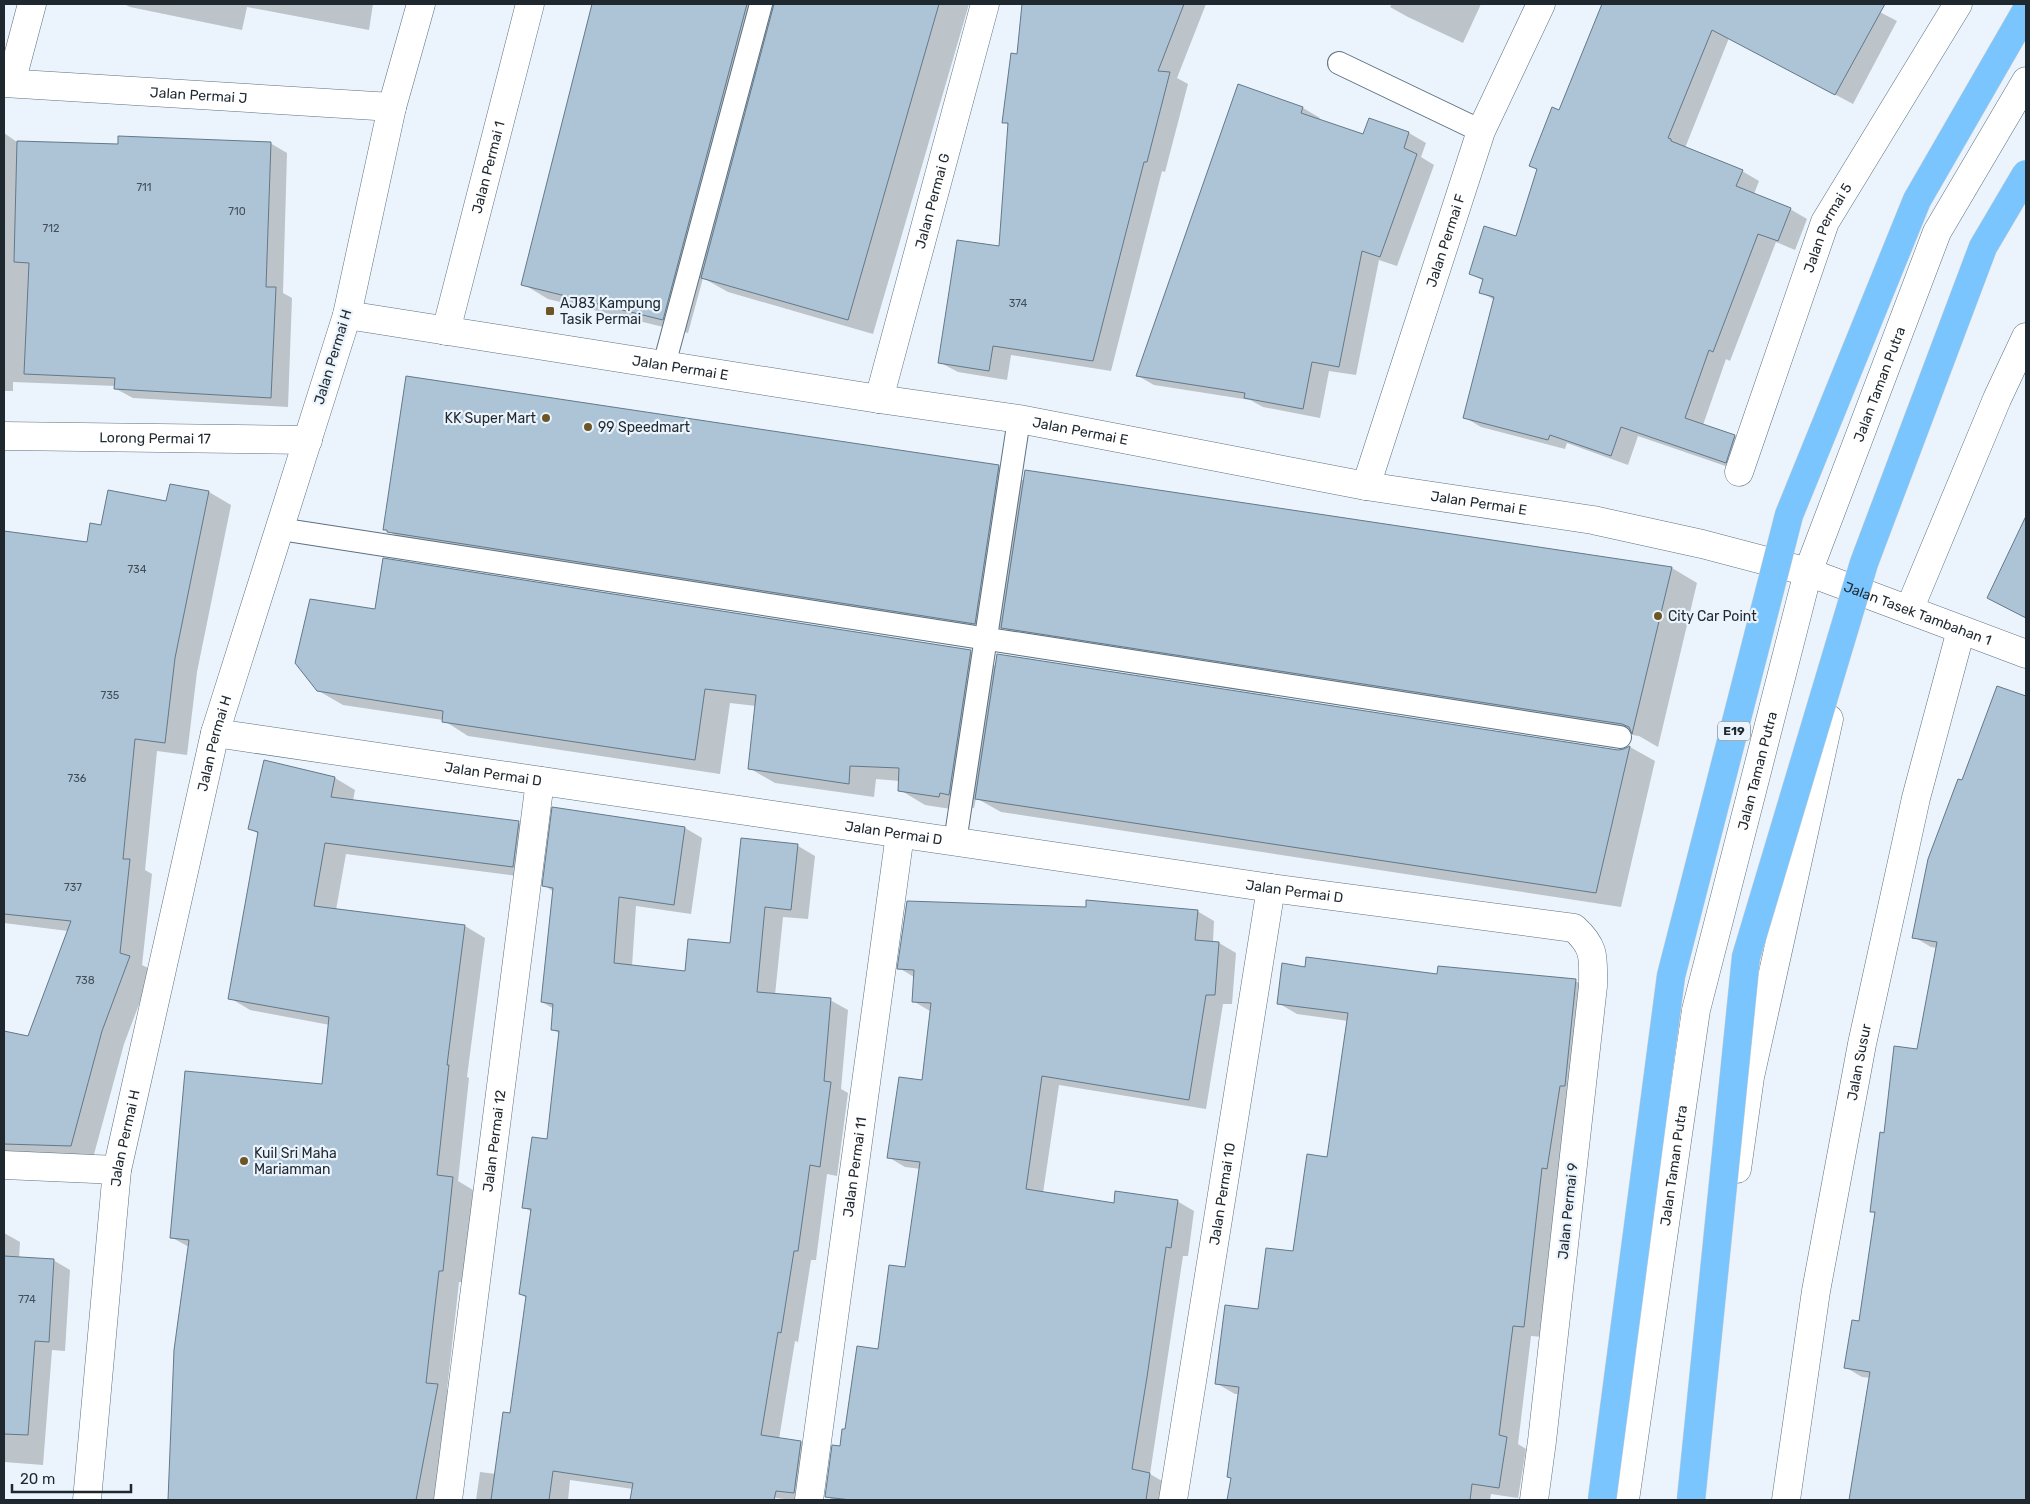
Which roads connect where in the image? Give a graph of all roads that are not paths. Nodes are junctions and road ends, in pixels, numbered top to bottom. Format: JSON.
{"nodes":[{"id":1,"x":32,"y":4,"type":"edge"},
{"id":2,"x":422,"y":4,"type":"edge"},
{"id":3,"x":530,"y":4,"type":"edge"},
{"id":4,"x":761,"y":4,"type":"edge"},
{"id":5,"x":986,"y":4,"type":"edge"},
{"id":6,"x":1541,"y":4,"type":"edge"},
{"id":7,"x":1958,"y":4,"type":"edge"},
{"id":8,"x":2026,"y":11,"type":"edge"},
{"id":9,"x":1340,"y":63,"type":"dead end"},
{"id":10,"x":2026,"y":81,"type":"edge"},
{"id":11,"x":8,"y":83,"type":"edge"},
{"id":12,"x":392,"y":107,"type":"junction"},
{"id":13,"x":1481,"y":131,"type":"junction"},
{"id":14,"x":2026,"y":174,"type":"edge"},
{"id":15,"x":2026,"y":183,"type":"edge"},
{"id":16,"x":347,"y":314,"type":"junction"},
{"id":17,"x":446,"y":331,"type":"junction"},
{"id":18,"x":2026,"y":337,"type":"edge"},
{"id":19,"x":664,"y":365,"type":"junction"},
{"id":20,"x":879,"y":399,"type":"junction"},
{"id":21,"x":1019,"y":419,"type":"junction"},
{"id":22,"x":4,"y":436,"type":"edge"},
{"id":23,"x":308,"y":440,"type":"junction"},
{"id":24,"x":1739,"y":472,"type":"dead end"},
{"id":25,"x":1366,"y":486,"type":"junction"},
{"id":26,"x":280,"y":529,"type":"junction"},
{"id":27,"x":1808,"y":572,"type":"junction"},
{"id":28,"x":1857,"y":591,"type":"junction"},
{"id":29,"x":1909,"y":610,"type":"junction"},
{"id":30,"x":1961,"y":630,"type":"junction"},
{"id":31,"x":986,"y":639,"type":"junction"},
{"id":32,"x":2026,"y":654,"type":"edge"},
{"id":33,"x":215,"y":733,"type":"junction"},
{"id":34,"x":1620,"y":736,"type":"dead end"},
{"id":35,"x":540,"y":781,"type":"junction"},
{"id":36,"x":900,"y":834,"type":"junction"},
{"id":37,"x":955,"y":842,"type":"junction"},
{"id":38,"x":1271,"y":888,"type":"junction"},
{"id":39,"x":1574,"y":928,"type":"joint"},
{"id":40,"x":4,"y":1165,"type":"edge"},
{"id":41,"x":117,"y":1170,"type":"junction"},
{"id":42,"x":87,"y":1500,"type":"edge"},
{"id":43,"x":448,"y":1500,"type":"edge"},
{"id":44,"x":810,"y":1500,"type":"edge"},
{"id":45,"x":1172,"y":1500,"type":"edge"},
{"id":46,"x":1534,"y":1500,"type":"edge"},
{"id":47,"x":1602,"y":1500,"type":"edge"},
{"id":48,"x":1625,"y":1500,"type":"edge"},
{"id":49,"x":1690,"y":1500,"type":"edge"},
{"id":50,"x":1786,"y":1500,"type":"edge"}],
"edges":[{"from":1,"to":11,"type":"street"},
{"from":2,"to":12,"type":"street","name":"Jalan Permai H"},
{"from":3,"to":17,"type":"street","name":"Jalan Permai 1"},
{"from":4,"to":19,"type":"lane"},
{"from":5,"to":20,"type":"street","name":"Jalan Permai G"},
{"from":6,"to":13,"type":"street","name":"Jalan Permai F"},
{"from":7,"to":24,"type":"street","name":"Jalan Permai 5"},
{"from":8,"to":47,"type":"highway","number":"E19","bridge":true},
{"from":9,"to":13,"type":"lane"},
{"from":10,"to":27,"type":"street","name":"Jalan Taman Putra"},
{"from":11,"to":12,"type":"street","name":"Jalan Permai J"},
{"from":12,"to":16,"type":"street","name":"Jalan Permai H"},
{"from":13,"to":25,"type":"street","name":"Jalan Permai F"},
{"from":14,"to":49,"type":"highway","bridge":true},
{"from":15,"to":28,"type":"street"},
{"from":16,"to":17,"type":"street","name":"Jalan Permai E"},
{"from":16,"to":23,"type":"street","name":"Jalan Permai H"},
{"from":17,"to":19,"type":"street","name":"Jalan Permai E"},
{"from":18,"to":29,"type":"street"},
{"from":19,"to":20,"type":"street","name":"Jalan Permai E"},
{"from":20,"to":21,"type":"street","name":"Jalan Permai E"},
{"from":21,"to":25,"type":"street","name":"Jalan Permai E"},
{"from":21,"to":31,"type":"lane"},
{"from":22,"to":23,"type":"street","name":"Lorong Permai 17"},
{"from":23,"to":26,"type":"street","name":"Jalan Permai H"},
{"from":25,"to":27,"type":"street","name":"Jalan Permai E"},
{"from":26,"to":31,"type":"lane"},
{"from":26,"to":33,"type":"street","name":"Jalan Permai H"},
{"from":27,"to":28,"type":"street","name":"Jalan Tasek Tambahan 1"},
{"from":27,"to":48,"type":"street","name":"Jalan Taman Putra"},
{"from":28,"to":29,"type":"street","name":"Jalan Tasek Tambahan 1"},
{"from":28,"to":49,"type":"street"},
{"from":29,"to":30,"type":"street","name":"Jalan Tasek Tambahan 1"},
{"from":30,"to":32,"type":"street","name":"Jalan Tasek Tambahan 1"},
{"from":30,"to":50,"type":"street","name":"Jalan Susur"},
{"from":31,"to":34,"type":"lane"},
{"from":31,"to":37,"type":"lane"},
{"from":33,"to":35,"type":"street","name":"Jalan Permai D"},
{"from":33,"to":41,"type":"street","name":"Jalan Permai H"},
{"from":35,"to":36,"type":"street","name":"Jalan Permai D"},
{"from":35,"to":43,"type":"street","name":"Jalan Permai 12"},
{"from":36,"to":37,"type":"street","name":"Jalan Permai D"},
{"from":36,"to":44,"type":"street","name":"Jalan Permai 11"},
{"from":37,"to":38,"type":"street","name":"Jalan Permai D"},
{"from":38,"to":39,"type":"street","name":"Jalan Permai D"},
{"from":38,"to":45,"type":"street","name":"Jalan Permai 10"},
{"from":39,"to":46,"type":"street","name":"Jalan Permai 9"},
{"from":40,"to":41,"type":"street"},
{"from":41,"to":42,"type":"street","name":"Jalan Permai H"}]}
